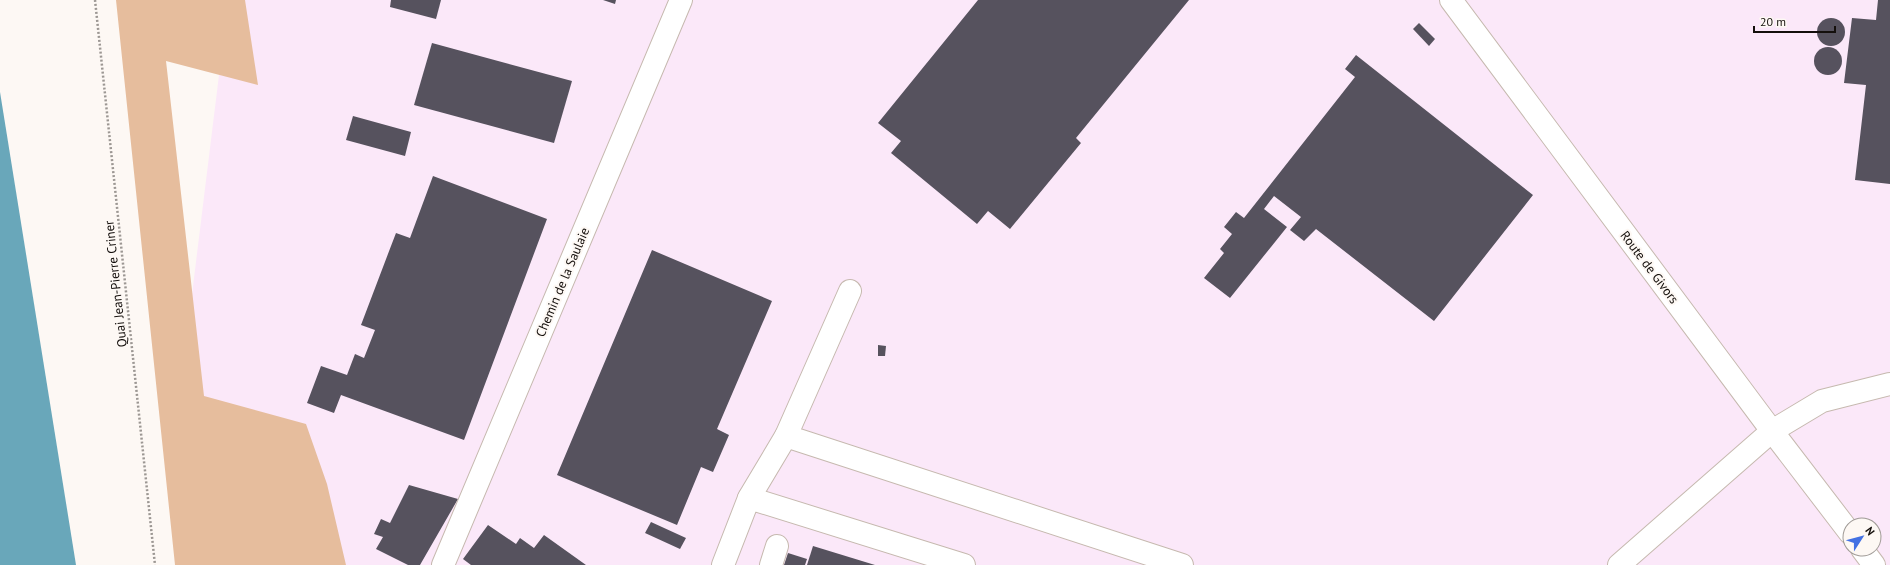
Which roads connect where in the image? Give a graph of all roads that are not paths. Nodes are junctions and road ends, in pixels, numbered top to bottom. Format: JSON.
{"nodes":[{"id":1,"x":681,"y":0,"type":"edge"},
{"id":2,"x":1451,"y":0,"type":"edge"},
{"id":3,"x":850,"y":291,"type":"dead end"},
{"id":4,"x":1890,"y":384,"type":"edge"},
{"id":5,"x":1772,"y":432,"type":"junction"},
{"id":6,"x":786,"y":436,"type":"junction"},
{"id":7,"x":749,"y":498,"type":"junction"},
{"id":8,"x":1842,"y":523,"type":"edge"},
{"id":9,"x":442,"y":565,"type":"edge"},
{"id":10,"x":723,"y":565,"type":"edge"},
{"id":11,"x":964,"y":565,"type":"edge"},
{"id":12,"x":1182,"y":565,"type":"edge"},
{"id":13,"x":1619,"y":565,"type":"edge"}],
"edges":[{"from":1,"to":9,"type":"street","name":"Chemin de la Saulaie"},
{"from":2,"to":5,"type":"street","name":"Route de Givors"},
{"from":3,"to":6,"type":"street"},
{"from":4,"to":5,"type":"street"},
{"from":5,"to":8,"type":"street","name":"Route de Givors"},
{"from":5,"to":13,"type":"street"},
{"from":6,"to":7,"type":"street"},
{"from":6,"to":12,"type":"street"},
{"from":7,"to":10,"type":"street"},
{"from":7,"to":11,"type":"street"}]}
